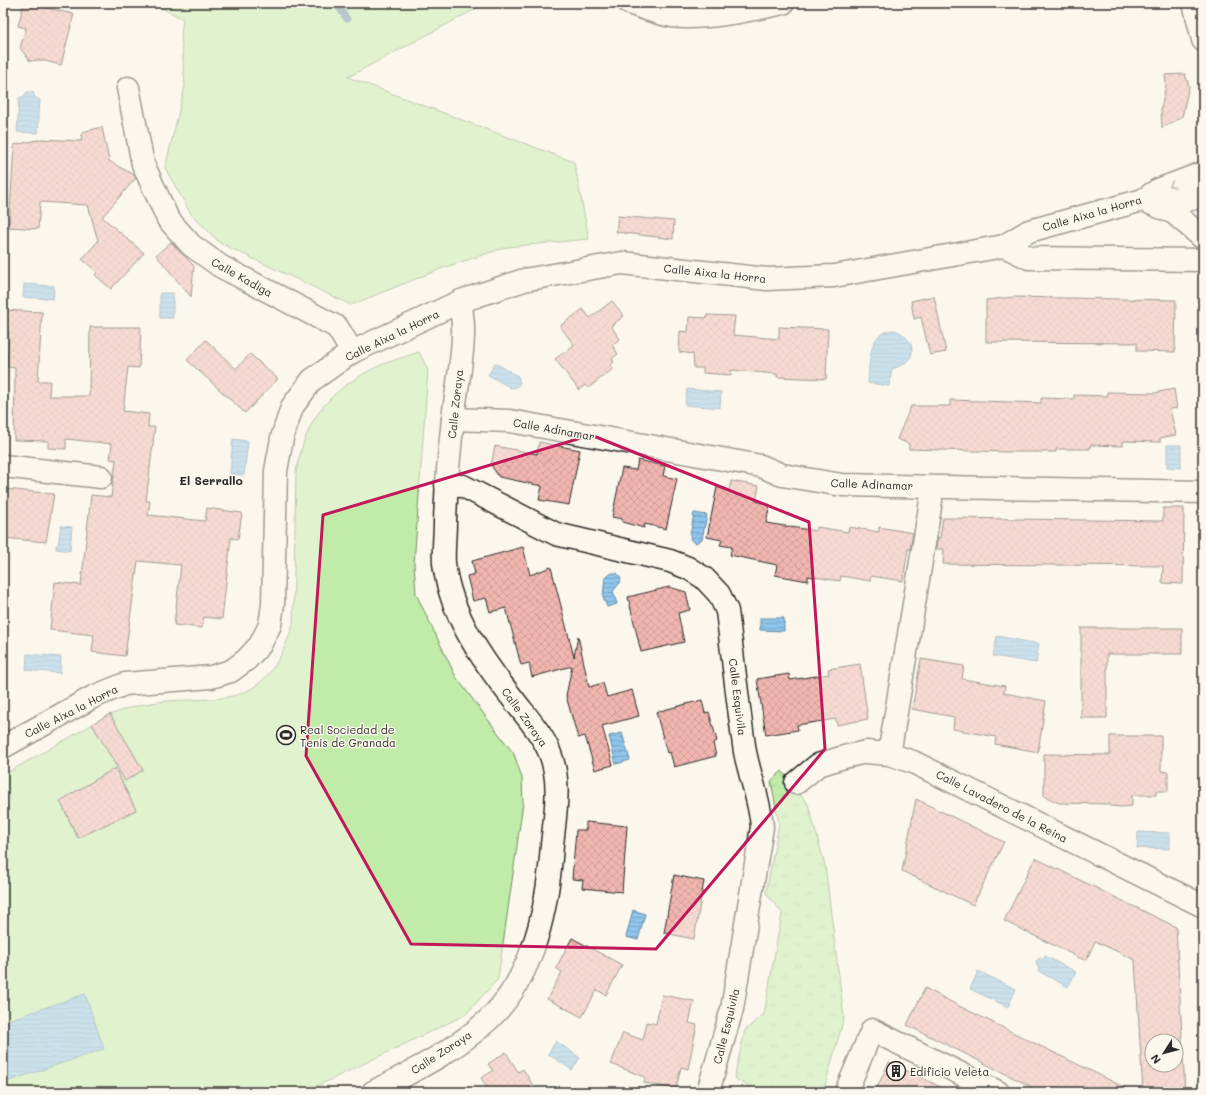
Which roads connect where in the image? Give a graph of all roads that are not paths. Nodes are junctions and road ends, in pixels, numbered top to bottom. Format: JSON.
{"nodes":[{"id":1,"x":628,"y":3,"type":"edge"},
{"id":2,"x":783,"y":3,"type":"edge"},
{"id":3,"x":1194,"y":3,"type":"edge"},
{"id":4,"x":1203,"y":40,"type":"edge"},
{"id":5,"x":128,"y":88,"type":"dead end"},
{"id":6,"x":1203,"y":173,"type":"edge"},
{"id":7,"x":1203,"y":196,"type":"edge"},
{"id":8,"x":1152,"y":203,"type":"junction"},
{"id":9,"x":1203,"y":238,"type":"edge"},
{"id":10,"x":1004,"y":246,"type":"junction"},
{"id":11,"x":1203,"y":260,"type":"edge"},
{"id":12,"x":461,"y":301,"type":"junction"},
{"id":13,"x":352,"y":352,"type":"junction"},
{"id":14,"x":452,"y":419,"type":"junction"},
{"id":15,"x":3,"y":466,"type":"edge"},
{"id":16,"x":101,"y":477,"type":"dead end"},
{"id":17,"x":446,"y":485,"type":"junction"},
{"id":18,"x":1203,"y":492,"type":"edge"},
{"id":19,"x":931,"y":501,"type":"dead end"},
{"id":20,"x":891,"y":742,"type":"dead end"},
{"id":21,"x":3,"y":747,"type":"edge"},
{"id":22,"x":796,"y":783,"type":"dead end"},
{"id":23,"x":1203,"y":906,"type":"edge"},
{"id":24,"x":373,"y":1092,"type":"edge"},
{"id":25,"x":708,"y":1092,"type":"edge"},
{"id":26,"x":846,"y":1092,"type":"edge"},
{"id":27,"x":998,"y":1092,"type":"edge"}],
"edges":[{"from":1,"to":2,"type":"street"},
{"from":3,"to":4,"type":"street"},
{"from":5,"to":13,"type":"street","name":"Calle Kadiga"},
{"from":6,"to":8,"type":"street","name":"Calle Aixa la Horra","one_way":true},
{"from":7,"to":8,"type":"street","name":"Calle Aixa la Horra"},
{"from":8,"to":9,"type":"street"},
{"from":8,"to":10,"type":"street","name":"Calle Aixa la Horra"},
{"from":10,"to":11,"type":"street"},
{"from":10,"to":12,"type":"street","name":"Calle Aixa la Horra"},
{"from":12,"to":13,"type":"street","name":"Calle Aixa la Horra"},
{"from":12,"to":14,"type":"street","name":"Calle Zoraya"},
{"from":13,"to":21,"type":"street","name":"Calle Aixa la Horra"},
{"from":14,"to":17,"type":"street","name":"Calle Zoraya"},
{"from":14,"to":18,"type":"street","name":"Calle Adinamar"},
{"from":15,"to":16,"type":"street"},
{"from":17,"to":24,"type":"street","name":"Calle Zoraya"},
{"from":17,"to":25,"type":"street","name":"Calle Esquivila"},
{"from":19,"to":20,"type":"street"},
{"from":22,"to":23,"type":"street","name":"Calle Lavadero de la Reina"},
{"from":26,"to":27,"type":"street"}]}
